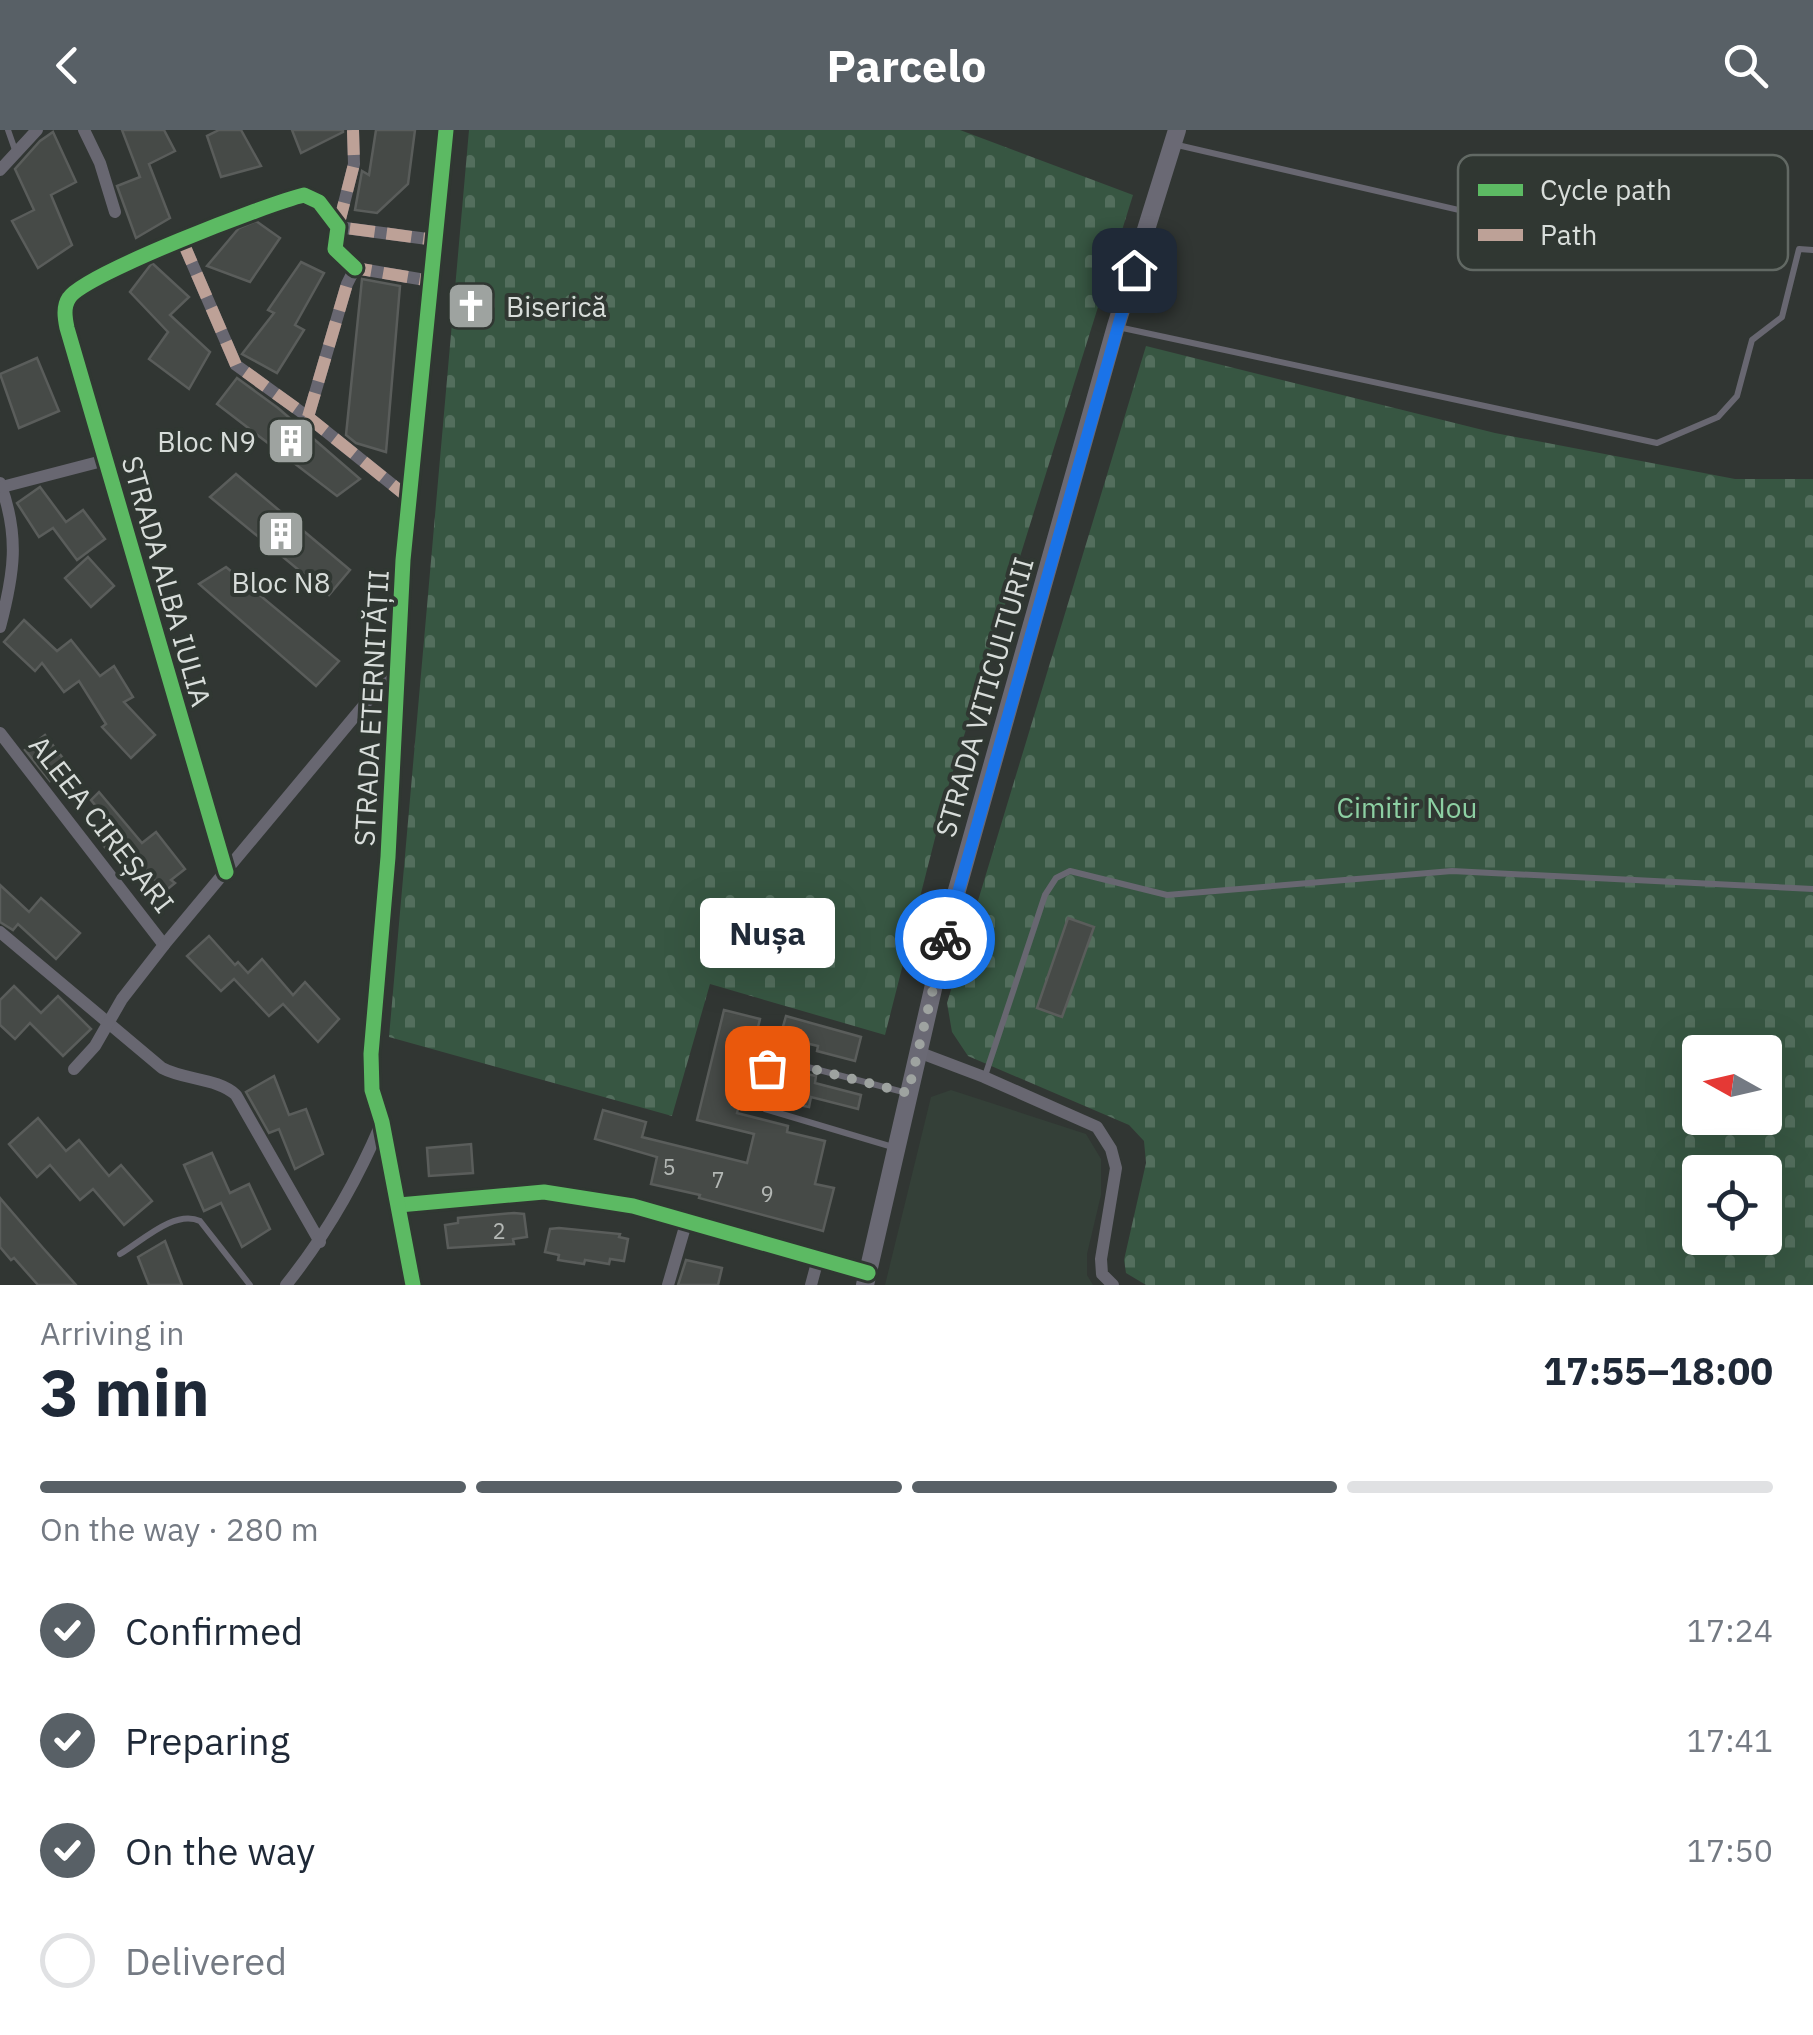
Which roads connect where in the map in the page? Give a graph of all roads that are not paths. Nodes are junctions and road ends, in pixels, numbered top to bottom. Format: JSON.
{"nodes":[{"id":1,"x":8,"y":130,"type":"edge"},
{"id":2,"x":37,"y":130,"type":"edge"},
{"id":3,"x":84,"y":130,"type":"edge"},
{"id":4,"x":354,"y":130,"type":"edge"},
{"id":5,"x":446,"y":130,"type":"edge"},
{"id":6,"x":1175,"y":137,"type":"edge"},
{"id":7,"x":15,"y":151,"type":"junction"},
{"id":8,"x":0,"y":170,"type":"edge"},
{"id":9,"x":1458,"y":207,"type":"edge"},
{"id":10,"x":115,"y":212,"type":"dead end"},
{"id":11,"x":338,"y":226,"type":"junction"},
{"id":12,"x":182,"y":240,"type":"junction"},
{"id":13,"x":435,"y":240,"type":"junction"},
{"id":14,"x":1813,"y":250,"type":"edge"},
{"id":15,"x":355,"y":268,"type":"junction"},
{"id":16,"x":431,"y":281,"type":"junction"},
{"id":17,"x":1116,"y":326,"type":"junction"},
{"id":18,"x":308,"y":417,"type":"junction"},
{"id":19,"x":106,"y":460,"type":"junction"},
{"id":20,"x":1,"y":485,"type":"edge"},
{"id":21,"x":409,"y":498,"type":"junction"},
{"id":22,"x":0,"y":627,"type":"edge"},
{"id":23,"x":399,"y":673,"type":"junction"},
{"id":24,"x":0,"y":733,"type":"edge"},
{"id":25,"x":226,"y":872,"type":"junction"},
{"id":26,"x":1813,"y":889,"type":"edge"},
{"id":27,"x":0,"y":932,"type":"edge"},
{"id":28,"x":164,"y":946,"type":"junction"},
{"id":29,"x":106,"y":1022,"type":"junction"},
{"id":30,"x":918,"y":1052,"type":"junction"},
{"id":31,"x":74,"y":1069,"type":"dead end"},
{"id":32,"x":984,"y":1077,"type":"junction"},
{"id":33,"x":908,"y":1093,"type":"junction"},
{"id":34,"x":382,"y":1122,"type":"junction"},
{"id":35,"x":896,"y":1148,"type":"junction"},
{"id":36,"x":399,"y":1205,"type":"junction"},
{"id":37,"x":687,"y":1220,"type":"junction"},
{"id":38,"x":320,"y":1242,"type":"junction"},
{"id":39,"x":120,"y":1254,"type":"dead end"},
{"id":40,"x":818,"y":1258,"type":"junction"},
{"id":41,"x":866,"y":1279,"type":"edge"},
{"id":42,"x":250,"y":1285,"type":"edge"},
{"id":43,"x":286,"y":1285,"type":"edge"},
{"id":44,"x":413,"y":1285,"type":"edge"},
{"id":45,"x":668,"y":1285,"type":"edge"},
{"id":46,"x":810,"y":1285,"type":"edge"},
{"id":47,"x":1113,"y":1285,"type":"edge"}],
"edges":[{"from":1,"to":7,"type":"lane"},
{"from":2,"to":7,"type":"street"},
{"from":3,"to":10,"type":"street"},
{"from":4,"to":11,"type":"street"},
{"from":5,"to":13,"type":"main road","name":"STRADA ETERNITĂȚII"},
{"from":6,"to":9,"type":"lane"},
{"from":6,"to":17,"type":"main road","name":"STRADA VITICULTURII"},
{"from":7,"to":8,"type":"street"},
{"from":11,"to":12,"type":"street"},
{"from":11,"to":13,"type":"street"},
{"from":11,"to":15,"type":"street"},
{"from":12,"to":18,"type":"street"},
{"from":12,"to":19,"type":"street","name":"STRADA ALBA IULIA"},
{"from":13,"to":16,"type":"main road","name":"STRADA ETERNITĂȚII"},
{"from":14,"to":17,"type":"lane"},
{"from":15,"to":16,"type":"street"},
{"from":15,"to":18,"type":"street"},
{"from":16,"to":21,"type":"main road","name":"STRADA ETERNITĂȚII"},
{"from":17,"to":30,"type":"main road","name":"STRADA VITICULTURII"},
{"from":18,"to":21,"type":"street"},
{"from":19,"to":20,"type":"street","name":"STRADA ALBA IULIA"},
{"from":19,"to":25,"type":"street","name":"STRADA ALBA IULIA"},
{"from":20,"to":22,"type":"street"},
{"from":21,"to":23,"type":"main road","name":"STRADA ETERNITĂȚII"},
{"from":23,"to":25,"type":"street"},
{"from":23,"to":34,"type":"main road","name":"STRADA ETERNITĂȚII"},
{"from":24,"to":28,"type":"street","name":"ALEEA CIREȘARI"},
{"from":25,"to":28,"type":"street"},
{"from":26,"to":32,"type":"lane"},
{"from":27,"to":29,"type":"street"},
{"from":28,"to":29,"type":"street"},
{"from":29,"to":31,"type":"street"},
{"from":29,"to":38,"type":"street"},
{"from":30,"to":32,"type":"street"},
{"from":30,"to":33,"type":"main road","name":"STRADA VITICULTURII"},
{"from":32,"to":47,"type":"street"},
{"from":33,"to":35,"type":"main road","name":"STRADA VITICULTURII"},
{"from":33,"to":35,"type":"lane"},
{"from":34,"to":36,"type":"main road","name":"STRADA ETERNITĂȚII"},
{"from":34,"to":38,"type":"street"},
{"from":35,"to":41,"type":"main road","name":"STRADA VITICULTURII"},
{"from":36,"to":37,"type":"street"},
{"from":36,"to":44,"type":"main road","name":"STRADA ETERNITĂȚII"},
{"from":37,"to":40,"type":"street"},
{"from":37,"to":45,"type":"street"},
{"from":38,"to":43,"type":"street"},
{"from":39,"to":42,"type":"lane"},
{"from":40,"to":41,"type":"street"},
{"from":40,"to":46,"type":"street"}]}
